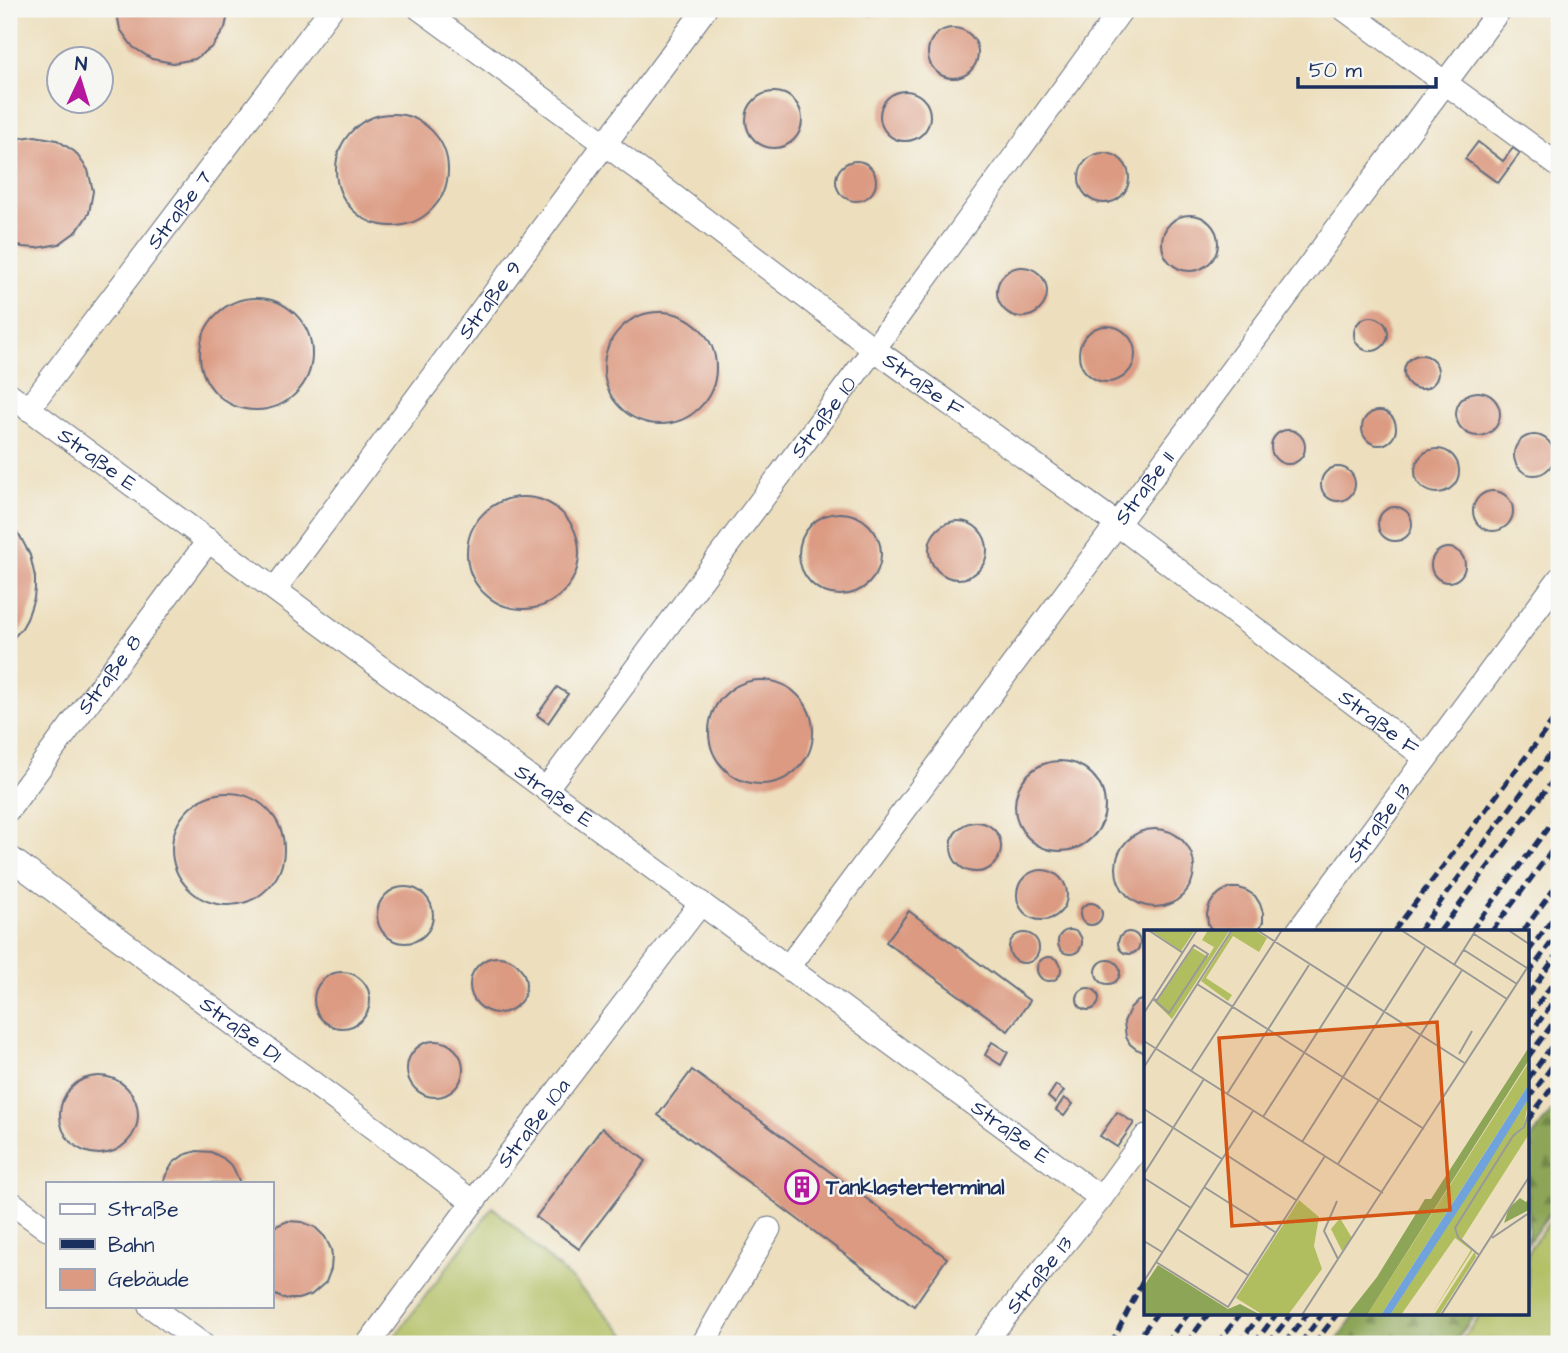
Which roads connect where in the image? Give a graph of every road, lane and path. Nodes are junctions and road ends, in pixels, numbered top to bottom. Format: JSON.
{"nodes":[{"id":1,"x":331,"y":9,"type":"edge"},
{"id":2,"x":420,"y":9,"type":"edge"},
{"id":3,"x":705,"y":9,"type":"edge"},
{"id":4,"x":1122,"y":9,"type":"edge"},
{"id":5,"x":1344,"y":9,"type":"edge"},
{"id":6,"x":1500,"y":9,"type":"edge"},
{"id":7,"x":1445,"y":82,"type":"junction"},
{"id":8,"x":604,"y":143,"type":"junction"},
{"id":9,"x":1559,"y":166,"type":"edge"},
{"id":10,"x":874,"y":349,"type":"junction"},
{"id":11,"x":9,"y":394,"type":"edge"},
{"id":12,"x":28,"y":409,"type":"junction"},
{"id":13,"x":1116,"y":524,"type":"junction"},
{"id":14,"x":209,"y":540,"type":"junction"},
{"id":15,"x":1559,"y":579,"type":"edge"},
{"id":16,"x":275,"y":589,"type":"junction"},
{"id":17,"x":1426,"y":758,"type":"junction"},
{"id":18,"x":546,"y":789,"type":"junction"},
{"id":19,"x":9,"y":809,"type":"edge"},
{"id":20,"x":9,"y":857,"type":"edge"},
{"id":21,"x":701,"y":903,"type":"junction"},
{"id":22,"x":1299,"y":930,"type":"edge"},
{"id":23,"x":788,"y":967,"type":"junction"},
{"id":24,"x":1144,"y":1139,"type":"edge"},
{"id":25,"x":1101,"y":1198,"type":"junction"},
{"id":26,"x":9,"y":1201,"type":"edge"},
{"id":27,"x":473,"y":1202,"type":"junction"},
{"id":28,"x":46,"y":1228,"type":"edge"},
{"id":29,"x":769,"y":1229,"type":"dead end"},
{"id":30,"x":153,"y":1308,"type":"edge"},
{"id":31,"x":202,"y":1344,"type":"edge"},
{"id":32,"x":368,"y":1344,"type":"edge"},
{"id":33,"x":704,"y":1344,"type":"edge"},
{"id":34,"x":983,"y":1344,"type":"edge"}],
"edges":[{"from":1,"to":12,"type":"lane","name":"Straße 7"},
{"from":2,"to":8,"type":"lane","name":"Straße F"},
{"from":3,"to":8,"type":"lane","name":"Straße 9"},
{"from":4,"to":10,"type":"lane","name":"Straße 10"},
{"from":5,"to":7,"type":"lane"},
{"from":6,"to":7,"type":"lane","name":"Straße 11"},
{"from":7,"to":9,"type":"lane"},
{"from":7,"to":13,"type":"lane","name":"Straße 11"},
{"from":8,"to":10,"type":"lane","name":"Straße F"},
{"from":8,"to":16,"type":"lane","name":"Straße 9"},
{"from":10,"to":13,"type":"lane","name":"Straße F"},
{"from":10,"to":18,"type":"lane","name":"Straße 10"},
{"from":11,"to":12,"type":"lane","name":"Straße E"},
{"from":12,"to":14,"type":"lane","name":"Straße E"},
{"from":13,"to":17,"type":"lane","name":"Straße F"},
{"from":13,"to":23,"type":"lane","name":"Straße 11"},
{"from":14,"to":16,"type":"lane","name":"Straße E"},
{"from":14,"to":19,"type":"lane","name":"Straße 8"},
{"from":15,"to":17,"type":"lane","name":"Straße 13"},
{"from":16,"to":18,"type":"lane","name":"Straße E"},
{"from":17,"to":22,"type":"lane","name":"Straße 13"},
{"from":18,"to":21,"type":"lane","name":"Straße E"},
{"from":20,"to":27,"type":"lane","name":"Straße D1"},
{"from":21,"to":23,"type":"lane","name":"Straße E"},
{"from":21,"to":27,"type":"lane","name":"Straße 10a"},
{"from":23,"to":25,"type":"lane","name":"Straße E"},
{"from":24,"to":25,"type":"lane","name":"Straße 13"},
{"from":25,"to":34,"type":"lane","name":"Straße 13"},
{"from":26,"to":28,"type":"lane"},
{"from":27,"to":32,"type":"lane","name":"Straße 10a"},
{"from":29,"to":33,"type":"lane"},
{"from":30,"to":31,"type":"lane"}]}
